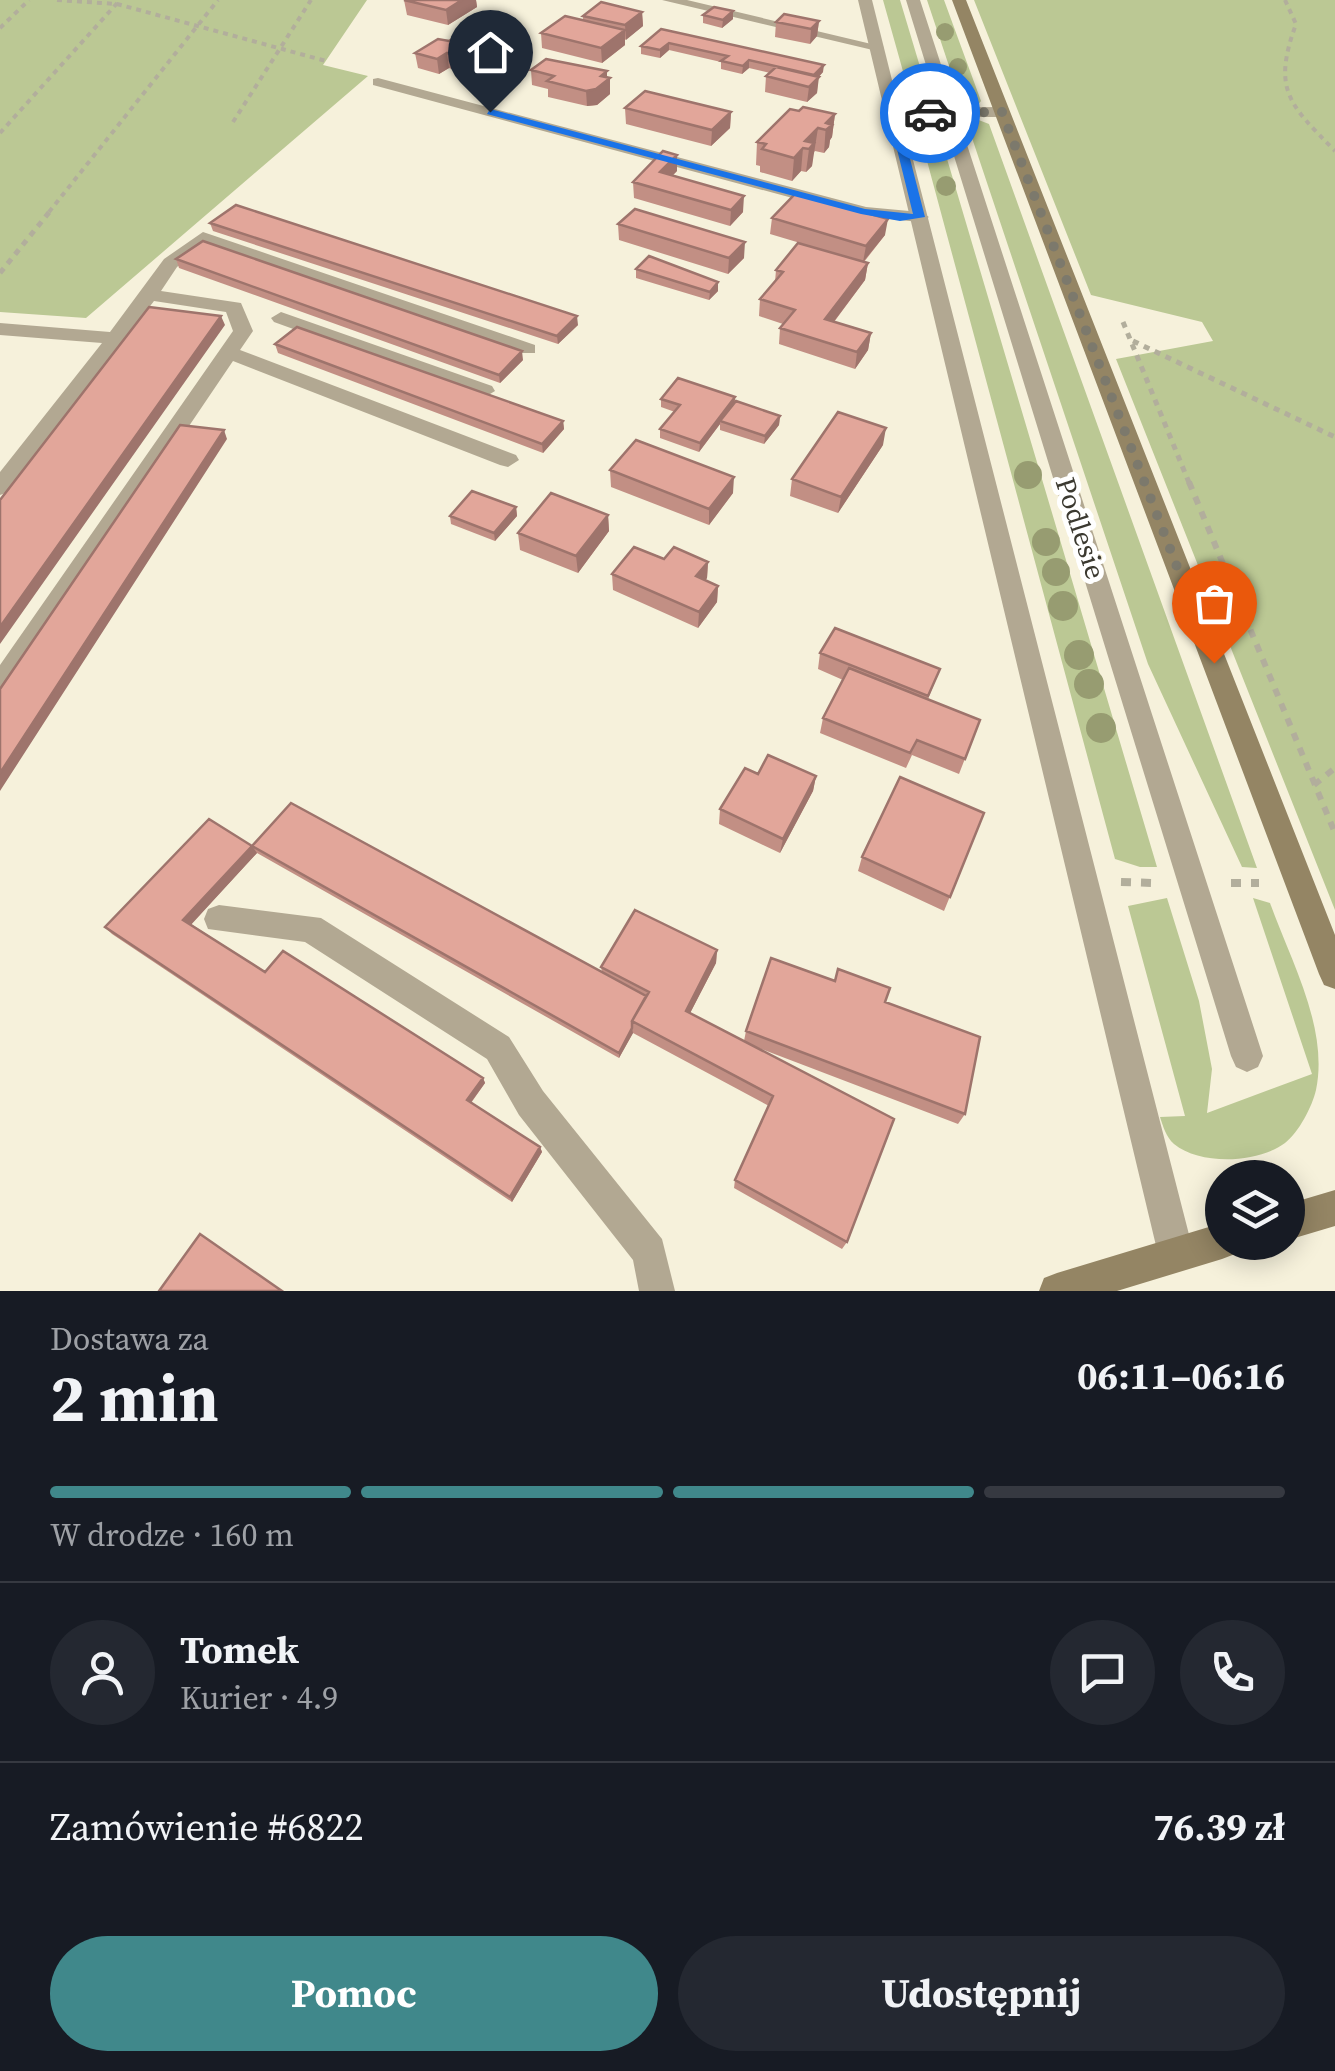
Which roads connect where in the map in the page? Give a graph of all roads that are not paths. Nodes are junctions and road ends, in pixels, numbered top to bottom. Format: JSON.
{"nodes":[{"id":1,"x":669,"y":0,"type":"edge"},
{"id":2,"x":866,"y":0,"type":"edge"},
{"id":3,"x":913,"y":0,"type":"edge"},
{"id":4,"x":959,"y":0,"type":"edge"},
{"id":5,"x":877,"y":47,"type":"junction"},
{"id":6,"x":378,"y":82,"type":"dead end"},
{"id":7,"x":948,"y":112,"type":"junction"},
{"id":8,"x":1002,"y":112,"type":"junction"},
{"id":9,"x":893,"y":113,"type":"junction"},
{"id":10,"x":920,"y":217,"type":"junction"},
{"id":11,"x":150,"y":295,"type":"junction"},
{"id":12,"x":0,"y":329,"type":"edge"},
{"id":13,"x":115,"y":338,"type":"junction"},
{"id":14,"x":528,"y":349,"type":"dead end"},
{"id":15,"x":228,"y":352,"type":"junction"},
{"id":16,"x":255,"y":363,"type":"junction"},
{"id":17,"x":484,"y":391,"type":"edge"},
{"id":18,"x":508,"y":460,"type":"dead end"},
{"id":19,"x":0,"y":487,"type":"edge"},
{"id":20,"x":0,"y":685,"type":"edge"},
{"id":21,"x":219,"y":919,"type":"dead end"},
{"id":22,"x":1335,"y":974,"type":"edge"},
{"id":23,"x":1247,"y":1056,"type":"dead end"},
{"id":24,"x":1335,"y":1208,"type":"edge"},
{"id":25,"x":1305,"y":1217,"type":"edge"},
{"id":26,"x":1205,"y":1246,"type":"edge"},
{"id":27,"x":1176,"y":1254,"type":"junction"},
{"id":28,"x":1132,"y":1280,"type":"edge"},
{"id":29,"x":657,"y":1291,"type":"edge"},
{"id":30,"x":1057,"y":1291,"type":"edge"}],
"edges":[{"from":1,"to":5,"type":"street"},
{"from":2,"to":5,"type":"street"},
{"from":3,"to":7,"type":"street","name":"Podlesie"},
{"from":4,"to":8,"type":"street"},
{"from":5,"to":9,"type":"street"},
{"from":6,"to":10,"type":"street"},
{"from":7,"to":8,"type":"street"},
{"from":7,"to":9,"type":"street"},
{"from":7,"to":23,"type":"street","name":"Podlesie"},
{"from":8,"to":22,"type":"street"},
{"from":9,"to":10,"type":"street"},
{"from":10,"to":27,"type":"street"},
{"from":11,"to":13,"type":"street"},
{"from":11,"to":14,"type":"street"},
{"from":11,"to":15,"type":"street"},
{"from":12,"to":13,"type":"street"},
{"from":13,"to":19,"type":"street"},
{"from":15,"to":16,"type":"street"},
{"from":15,"to":20,"type":"street"},
{"from":16,"to":17,"type":"street"},
{"from":16,"to":18,"type":"street"},
{"from":21,"to":29,"type":"street"},
{"from":24,"to":25,"type":"street"},
{"from":26,"to":27,"type":"street"},
{"from":27,"to":28,"type":"street"},
{"from":28,"to":30,"type":"street"}]}
